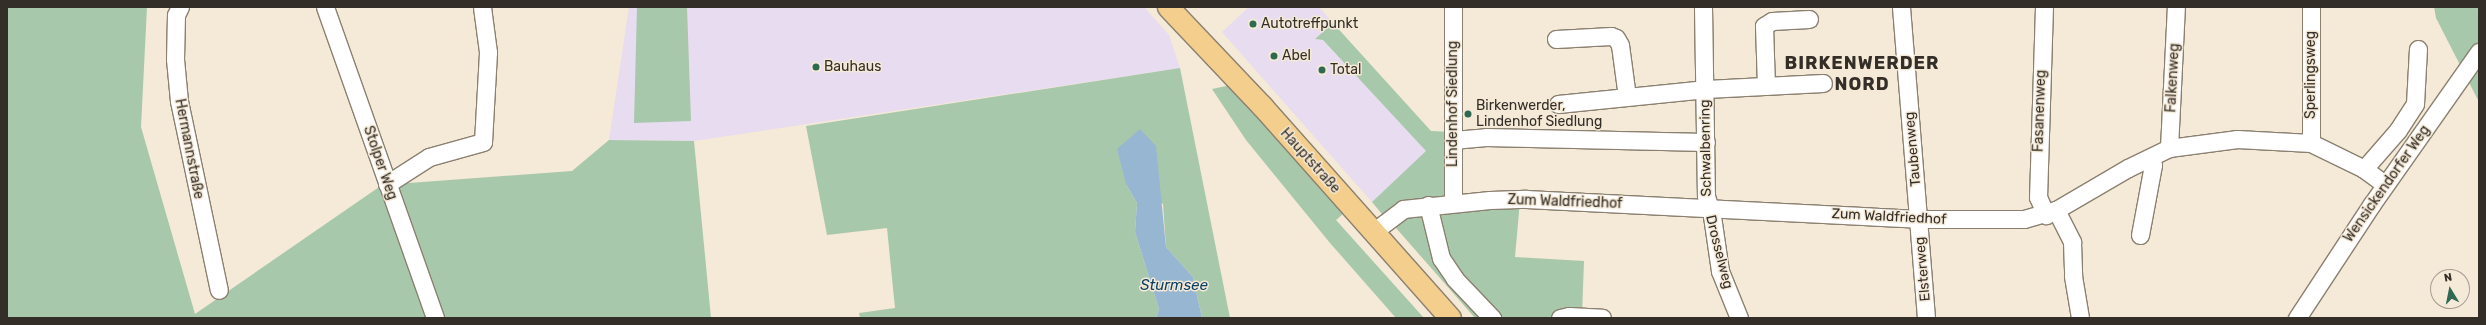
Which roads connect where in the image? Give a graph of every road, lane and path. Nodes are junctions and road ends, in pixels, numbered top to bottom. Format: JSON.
{"nodes":[{"id":1,"x":180,"y":7,"type":"edge"},
{"id":2,"x":326,"y":7,"type":"edge"},
{"id":3,"x":482,"y":7,"type":"edge"},
{"id":4,"x":1168,"y":7,"type":"edge"},
{"id":5,"x":1452,"y":7,"type":"edge"},
{"id":6,"x":1704,"y":7,"type":"edge"},
{"id":7,"x":1901,"y":7,"type":"edge"},
{"id":8,"x":2044,"y":7,"type":"edge"},
{"id":9,"x":2176,"y":7,"type":"edge"},
{"id":10,"x":2311,"y":7,"type":"edge"},
{"id":11,"x":1808,"y":19,"type":"dead end"},
{"id":12,"x":1556,"y":40,"type":"dead end"},
{"id":13,"x":2418,"y":49,"type":"dead end"},
{"id":14,"x":2479,"y":52,"type":"edge"},
{"id":15,"x":1823,"y":83,"type":"dead end"},
{"id":16,"x":1766,"y":86,"type":"junction"},
{"id":17,"x":1706,"y":89,"type":"junction"},
{"id":18,"x":1627,"y":97,"type":"junction"},
{"id":19,"x":1558,"y":104,"type":"dead end"},
{"id":20,"x":1453,"y":140,"type":"junction"},
{"id":21,"x":1706,"y":142,"type":"junction"},
{"id":22,"x":2311,"y":143,"type":"junction"},
{"id":23,"x":2169,"y":148,"type":"junction"},
{"id":24,"x":2151,"y":157,"type":"junction"},
{"id":25,"x":2364,"y":169,"type":"junction"},
{"id":26,"x":387,"y":184,"type":"junction"},
{"id":27,"x":2385,"y":184,"type":"junction"},
{"id":28,"x":1453,"y":202,"type":"junction"},
{"id":29,"x":1428,"y":205,"type":"junction"},
{"id":30,"x":1708,"y":208,"type":"junction"},
{"id":31,"x":2051,"y":212,"type":"junction"},
{"id":32,"x":1918,"y":220,"type":"junction"},
{"id":33,"x":1373,"y":232,"type":"junction"},
{"id":34,"x":2140,"y":235,"type":"dead end"},
{"id":35,"x":219,"y":290,"type":"dead end"},
{"id":36,"x":435,"y":318,"type":"edge"},
{"id":37,"x":1450,"y":318,"type":"edge"},
{"id":38,"x":1492,"y":318,"type":"edge"},
{"id":39,"x":1560,"y":318,"type":"edge"},
{"id":40,"x":1602,"y":318,"type":"edge"},
{"id":41,"x":1739,"y":318,"type":"edge"},
{"id":42,"x":1926,"y":318,"type":"edge"},
{"id":43,"x":2080,"y":318,"type":"edge"},
{"id":44,"x":2297,"y":318,"type":"edge"}],
"edges":[{"from":1,"to":35,"type":"street","name":"Hermannstraße"},
{"from":2,"to":26,"type":"street","name":"Stolper Weg"},
{"from":3,"to":26,"type":"street"},
{"from":4,"to":33,"type":"main road","name":"Hauptstraße"},
{"from":5,"to":20,"type":"street","name":"Lindenhof Siedlung"},
{"from":6,"to":17,"type":"street","name":"Schwalbenring"},
{"from":7,"to":32,"type":"street","name":"Taubenweg"},
{"from":8,"to":31,"type":"street","name":"Fasanenweg"},
{"from":9,"to":23,"type":"street","name":"Falkenweg"},
{"from":10,"to":22,"type":"street","name":"Sperlingsweg"},
{"from":11,"to":16,"type":"street"},
{"from":12,"to":18,"type":"street"},
{"from":13,"to":25,"type":"street"},
{"from":14,"to":27,"type":"street","name":"Wensickendorfer Weg"},
{"from":15,"to":16,"type":"street","name":"Schwalbenring"},
{"from":16,"to":17,"type":"street","name":"Schwalbenring"},
{"from":17,"to":18,"type":"street","name":"Schwalbenring"},
{"from":17,"to":21,"type":"street","name":"Schwalbenring"},
{"from":18,"to":19,"type":"street","name":"Schwalbenring"},
{"from":20,"to":21,"type":"street"},
{"from":20,"to":28,"type":"street","name":"Lindenhof Siedlung"},
{"from":21,"to":30,"type":"street","name":"Schwalbenring"},
{"from":22,"to":23,"type":"street","name":"Zum Waldfriedhof"},
{"from":22,"to":25,"type":"street","name":"Zum Waldfriedhof"},
{"from":23,"to":24,"type":"street","name":"Zum Waldfriedhof"},
{"from":24,"to":31,"type":"street","name":"Zum Waldfriedhof"},
{"from":24,"to":34,"type":"street"},
{"from":25,"to":27,"type":"street","name":"Zum Waldfriedhof"},
{"from":26,"to":36,"type":"street","name":"Stolper Weg"},
{"from":27,"to":44,"type":"street","name":"Wensickendorfer Weg"},
{"from":28,"to":29,"type":"street","name":"Zum Waldfriedhof"},
{"from":28,"to":30,"type":"street","name":"Zum Waldfriedhof"},
{"from":29,"to":33,"type":"street","name":"Zum Waldfriedhof"},
{"from":29,"to":38,"type":"street"},
{"from":30,"to":32,"type":"street","name":"Zum Waldfriedhof"},
{"from":30,"to":41,"type":"street","name":"Drosselweg"},
{"from":31,"to":32,"type":"street","name":"Zum Waldfriedhof"},
{"from":31,"to":43,"type":"street","name":"Fasanenweg"},
{"from":32,"to":42,"type":"street","name":"Elsterweg"},
{"from":33,"to":37,"type":"main road","name":"Hauptstraße"},
{"from":39,"to":40,"type":"street"}]}
